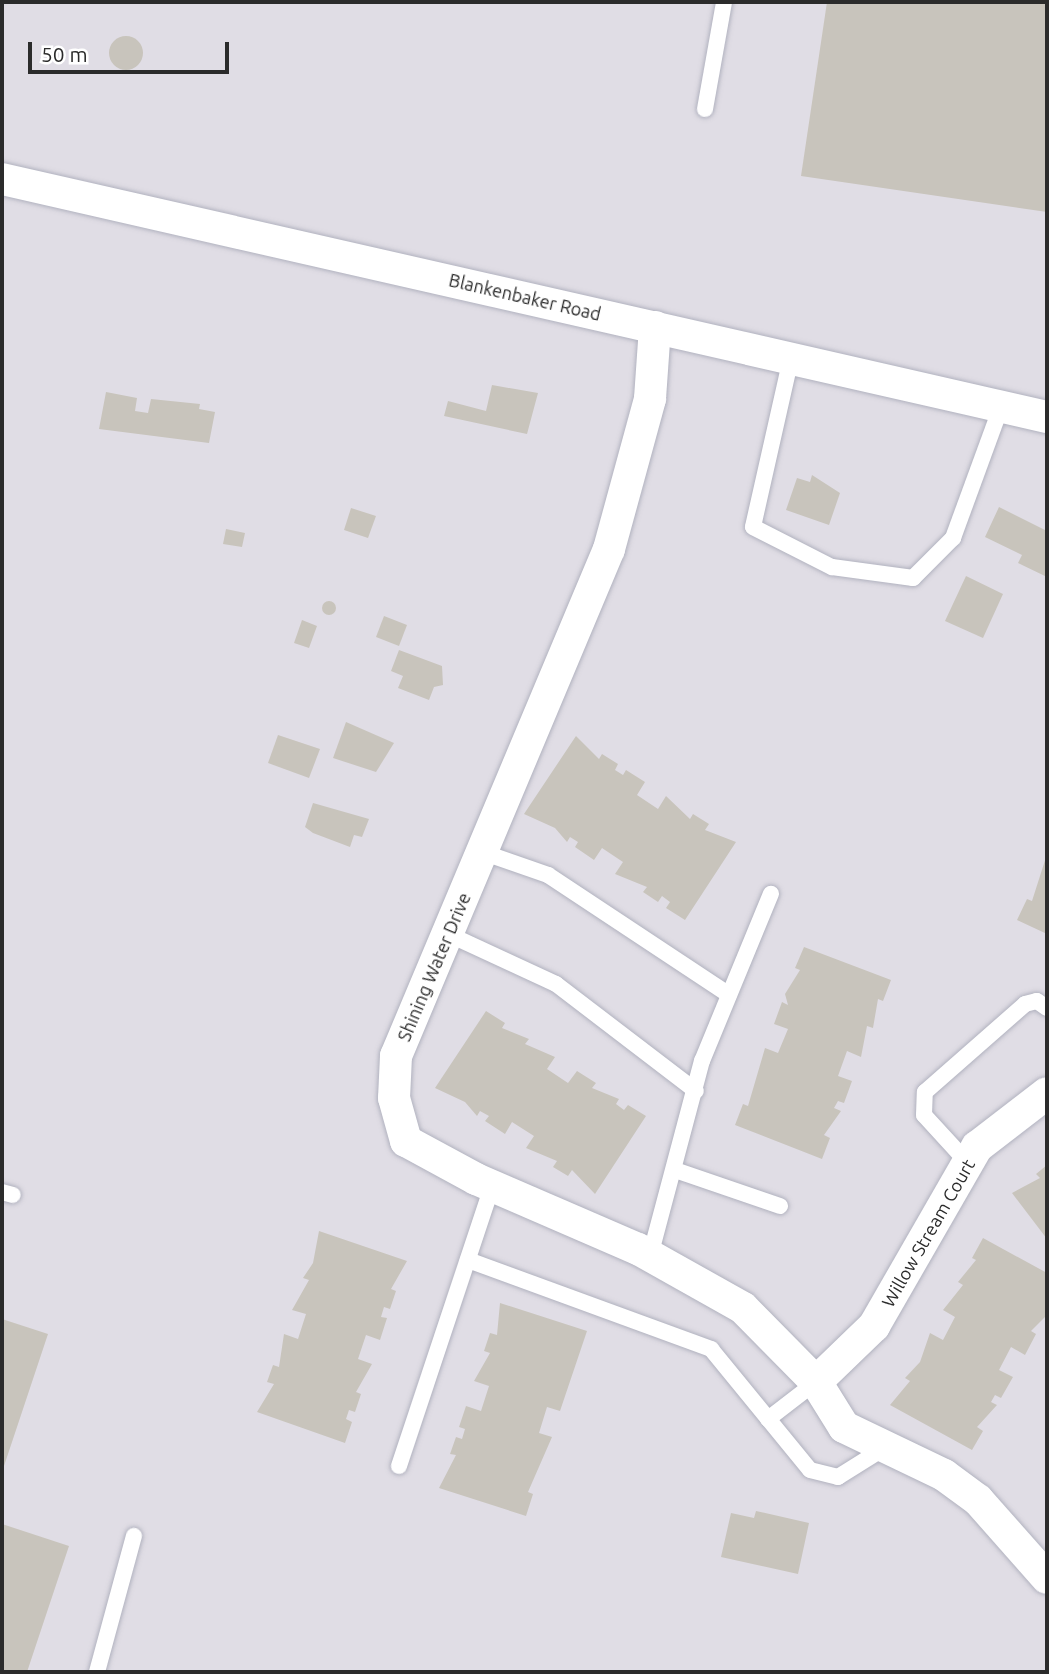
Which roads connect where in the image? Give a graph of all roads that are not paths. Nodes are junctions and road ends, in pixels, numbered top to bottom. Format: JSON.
{"nodes":[{"id":1,"x":724,"y":2,"type":"edge"},
{"id":2,"x":705,"y":109,"type":"dead end"},
{"id":3,"x":2,"y":179,"type":"edge"},
{"id":4,"x":655,"y":327,"type":"junction"},
{"id":5,"x":791,"y":358,"type":"junction"},
{"id":6,"x":1001,"y":407,"type":"junction"},
{"id":7,"x":1047,"y":417,"type":"edge"},
{"id":8,"x":482,"y":852,"type":"junction"},
{"id":9,"x":771,"y":894,"type":"dead end"},
{"id":10,"x":448,"y":934,"type":"junction"},
{"id":11,"x":729,"y":995,"type":"junction"},
{"id":12,"x":1047,"y":1008,"type":"edge"},
{"id":13,"x":696,"y":1091,"type":"junction"},
{"id":14,"x":1047,"y":1093,"type":"edge"},
{"id":15,"x":968,"y":1163,"type":"junction"},
{"id":16,"x":675,"y":1170,"type":"junction"},
{"id":17,"x":492,"y":1186,"type":"junction"},
{"id":18,"x":780,"y":1206,"type":"dead end"},
{"id":19,"x":650,"y":1256,"type":"junction"},
{"id":20,"x":467,"y":1260,"type":"junction"},
{"id":21,"x":816,"y":1382,"type":"junction"},
{"id":22,"x":768,"y":1419,"type":"junction"},
{"id":23,"x":886,"y":1447,"type":"junction"},
{"id":24,"x":398,"y":1466,"type":"dead end"},
{"id":25,"x":134,"y":1536,"type":"dead end"},
{"id":26,"x":1047,"y":1578,"type":"edge"},
{"id":27,"x":97,"y":1672,"type":"edge"}],
"edges":[{"from":1,"to":2,"type":"lane"},
{"from":3,"to":4,"type":"street","name":"Blankenbaker Road"},
{"from":4,"to":5,"type":"street","name":"Blankenbaker Road"},
{"from":4,"to":8,"type":"street","name":"Shining Water Drive"},
{"from":5,"to":6,"type":"street","name":"Blankenbaker Road"},
{"from":5,"to":6,"type":"lane"},
{"from":6,"to":7,"type":"street","name":"Blankenbaker Road"},
{"from":8,"to":10,"type":"street","name":"Shining Water Drive"},
{"from":8,"to":11,"type":"lane"},
{"from":9,"to":11,"type":"lane"},
{"from":10,"to":13,"type":"lane"},
{"from":10,"to":17,"type":"street","name":"Shining Water Drive"},
{"from":11,"to":13,"type":"lane"},
{"from":12,"to":15,"type":"lane"},
{"from":13,"to":16,"type":"lane"},
{"from":14,"to":15,"type":"street","name":"Willow Stream Court"},
{"from":15,"to":21,"type":"street","name":"Willow Stream Court"},
{"from":16,"to":18,"type":"lane"},
{"from":16,"to":19,"type":"lane"},
{"from":17,"to":19,"type":"street","name":"Shining Water Drive"},
{"from":17,"to":20,"type":"lane"},
{"from":19,"to":21,"type":"street","name":"Shining Water Drive"},
{"from":20,"to":22,"type":"lane"},
{"from":20,"to":24,"type":"lane"},
{"from":21,"to":22,"type":"lane"},
{"from":21,"to":23,"type":"street","name":"Shining Water Drive"},
{"from":22,"to":23,"type":"lane"},
{"from":23,"to":26,"type":"street","name":"Shining Water Drive"},
{"from":25,"to":27,"type":"lane"}]}
